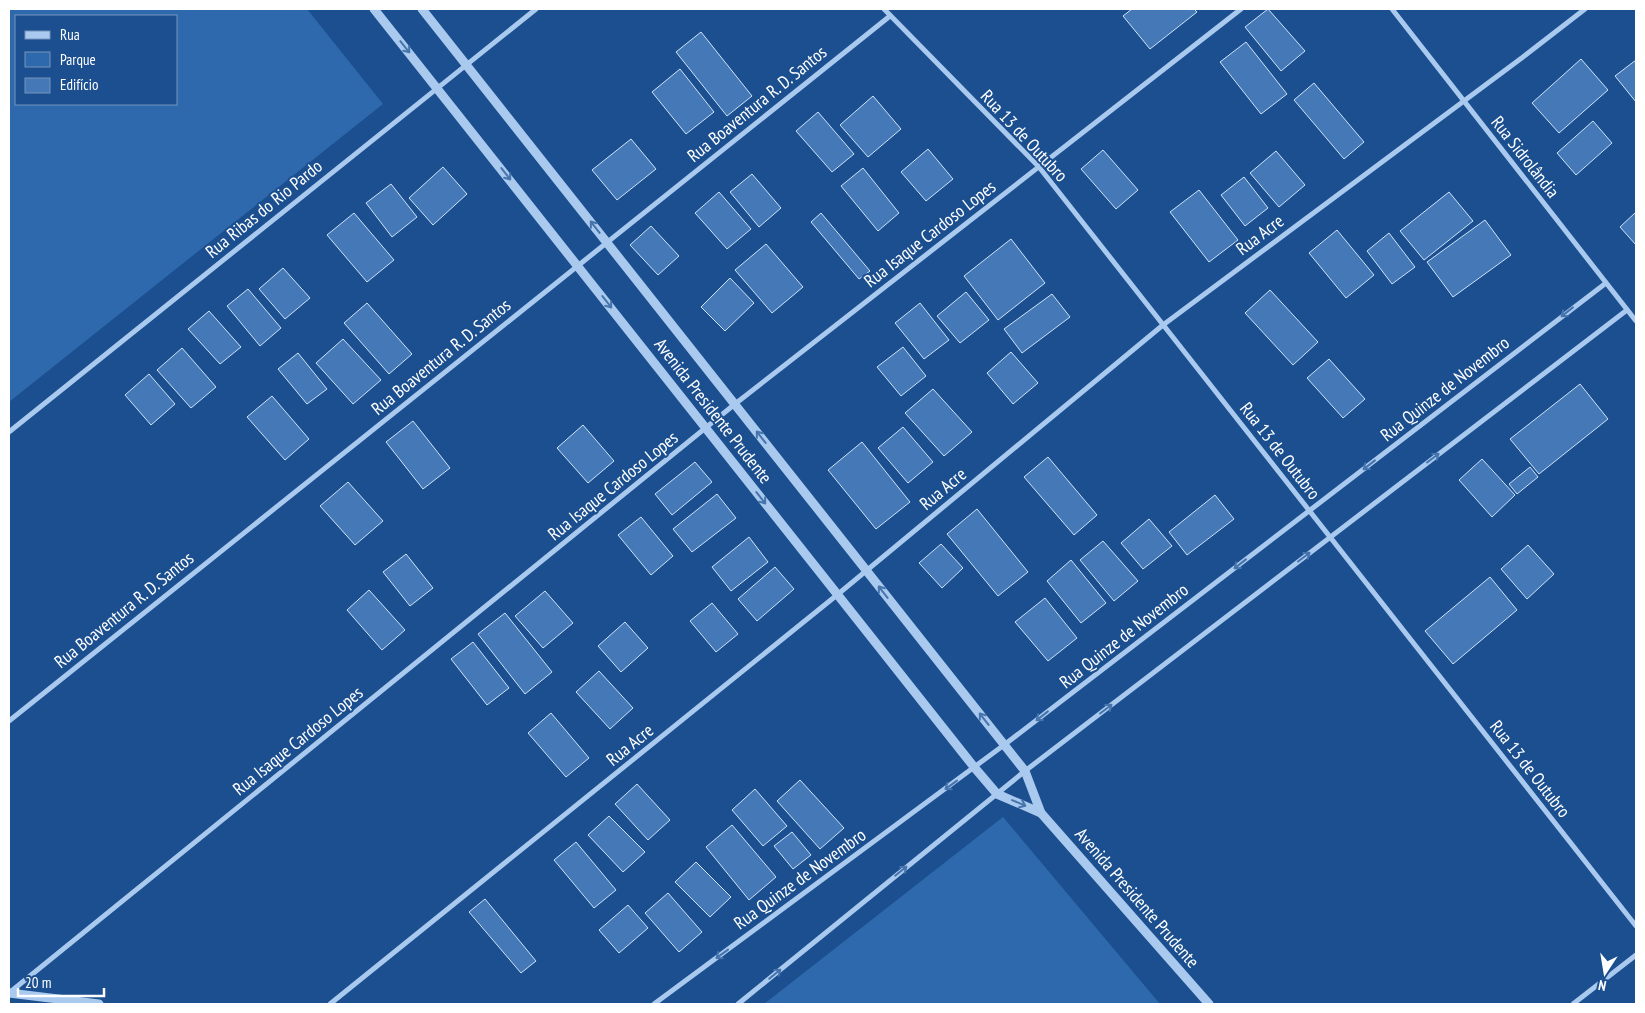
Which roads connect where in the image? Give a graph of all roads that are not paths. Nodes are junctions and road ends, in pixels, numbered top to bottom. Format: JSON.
{"nodes":[{"id":1,"x":374,"y":9,"type":"edge"},
{"id":2,"x":422,"y":9,"type":"edge"},
{"id":3,"x":536,"y":9,"type":"edge"},
{"id":4,"x":884,"y":9,"type":"edge"},
{"id":5,"x":1241,"y":9,"type":"edge"},
{"id":6,"x":1392,"y":9,"type":"edge"},
{"id":7,"x":1585,"y":9,"type":"edge"},
{"id":8,"x":890,"y":16,"type":"junction"},
{"id":9,"x":467,"y":64,"type":"junction"},
{"id":10,"x":438,"y":87,"type":"junction"},
{"id":11,"x":1464,"y":101,"type":"junction"},
{"id":12,"x":1039,"y":167,"type":"junction"},
{"id":13,"x":606,"y":242,"type":"junction"},
{"id":14,"x":578,"y":265,"type":"junction"},
{"id":15,"x":1606,"y":283,"type":"junction"},
{"id":16,"x":1627,"y":310,"type":"junction"},
{"id":17,"x":1636,"y":321,"type":"edge"},
{"id":18,"x":1162,"y":325,"type":"junction"},
{"id":19,"x":735,"y":404,"type":"junction"},
{"id":20,"x":706,"y":428,"type":"junction"},
{"id":21,"x":9,"y":432,"type":"edge"},
{"id":22,"x":1309,"y":511,"type":"junction"},
{"id":23,"x":1330,"y":537,"type":"junction"},
{"id":24,"x":867,"y":571,"type":"junction"},
{"id":25,"x":837,"y":595,"type":"junction"},
{"id":26,"x":9,"y":720,"type":"edge"},
{"id":27,"x":1004,"y":745,"type":"junction"},
{"id":28,"x":974,"y":767,"type":"junction"},
{"id":29,"x":1025,"y":771,"type":"junction"},
{"id":30,"x":997,"y":794,"type":"junction"},
{"id":31,"x":1041,"y":813,"type":"junction"},
{"id":32,"x":1636,"y":926,"type":"edge"},
{"id":33,"x":1636,"y":955,"type":"edge"},
{"id":34,"x":9,"y":993,"type":"edge"},
{"id":35,"x":100,"y":1004,"type":"edge"},
{"id":36,"x":330,"y":1004,"type":"edge"},
{"id":37,"x":654,"y":1004,"type":"edge"},
{"id":38,"x":738,"y":1004,"type":"edge"},
{"id":39,"x":1209,"y":1004,"type":"edge"},
{"id":40,"x":1573,"y":1004,"type":"edge"}],
"edges":[{"from":1,"to":10,"type":"street","name":"Avenida Presidente Prudente","one_way":true},
{"from":2,"to":9,"type":"street","name":"Avenida Presidente Prudente"},
{"from":3,"to":9,"type":"street","name":"Rua Ribas do Rio Pardo"},
{"from":4,"to":8,"type":"street","name":"Rua 13 de Outubro"},
{"from":5,"to":12,"type":"street","name":"Rua Isaque Cardoso Lopes"},
{"from":6,"to":11,"type":"street","name":"Rua Sidrolândia"},
{"from":7,"to":11,"type":"street","name":"Rua Acre"},
{"from":8,"to":12,"type":"street","name":"Rua 13 de Outubro"},
{"from":8,"to":13,"type":"street","name":"Rua Boaventura R. D. Santos"},
{"from":9,"to":10,"type":"street","name":"Rua Ribas do Rio Pardo"},
{"from":13,"to":9,"type":"street","name":"Avenida Presidente Prudente","one_way":true},
{"from":10,"to":14,"type":"street","name":"Avenida Presidente Prudente","one_way":true},
{"from":10,"to":21,"type":"street","name":"Rua Ribas do Rio Pardo"},
{"from":11,"to":15,"type":"street","name":"Rua Sidrolândia"},
{"from":11,"to":18,"type":"street","name":"Rua Acre"},
{"from":12,"to":18,"type":"street","name":"Rua 13 de Outubro"},
{"from":12,"to":19,"type":"street","name":"Rua Isaque Cardoso Lopes"},
{"from":13,"to":14,"type":"street","name":"Rua Boaventura R. D. Santos"},
{"from":13,"to":19,"type":"street","name":"Avenida Presidente Prudente"},
{"from":14,"to":20,"type":"street","name":"Avenida Presidente Prudente","one_way":true},
{"from":14,"to":26,"type":"street","name":"Rua Boaventura R. D. Santos"},
{"from":15,"to":16,"type":"street","name":"Rua Sidrolândia"},
{"from":15,"to":22,"type":"street","name":"Rua Quinze de Novembro","one_way":true},
{"from":16,"to":17,"type":"street","name":"Rua Sidrolândia"},
{"from":23,"to":16,"type":"street","one_way":true},
{"from":18,"to":22,"type":"street","name":"Rua 13 de Outubro"},
{"from":18,"to":24,"type":"street","name":"Rua Acre"},
{"from":19,"to":20,"type":"street","name":"Rua Isaque Cardoso Lopes"},
{"from":24,"to":19,"type":"street","name":"Avenida Presidente Prudente","one_way":true},
{"from":20,"to":25,"type":"street","name":"Avenida Presidente Prudente","one_way":true},
{"from":20,"to":34,"type":"street","name":"Rua Isaque Cardoso Lopes"},
{"from":22,"to":23,"type":"street","name":"Rua 13 de Outubro"},
{"from":22,"to":27,"type":"street","name":"Rua Quinze de Novembro","one_way":true},
{"from":29,"to":23,"type":"street","one_way":true},
{"from":23,"to":32,"type":"street","name":"Rua 13 de Outubro"},
{"from":24,"to":25,"type":"street","name":"Rua Acre"},
{"from":27,"to":24,"type":"street","name":"Avenida Presidente Prudente","one_way":true},
{"from":25,"to":28,"type":"street","name":"Avenida Presidente Prudente"},
{"from":25,"to":36,"type":"street","name":"Rua Acre"},
{"from":27,"to":28,"type":"street","name":"Rua Quinze de Novembro"},
{"from":27,"to":29,"type":"street","name":"Avenida Presidente Prudente"},
{"from":28,"to":30,"type":"street","name":"Avenida Presidente Prudente"},
{"from":28,"to":37,"type":"street","name":"Rua Quinze de Novembro","one_way":true},
{"from":29,"to":30,"type":"street"},
{"from":29,"to":31,"type":"street","name":"Avenida Presidente Prudente"},
{"from":30,"to":31,"type":"street","name":"Avenida Presidente Prudente","one_way":true},
{"from":38,"to":30,"type":"street","one_way":true},
{"from":31,"to":39,"type":"street","name":"Avenida Presidente Prudente"},
{"from":33,"to":40,"type":"street"},
{"from":34,"to":35,"type":"street"}]}
